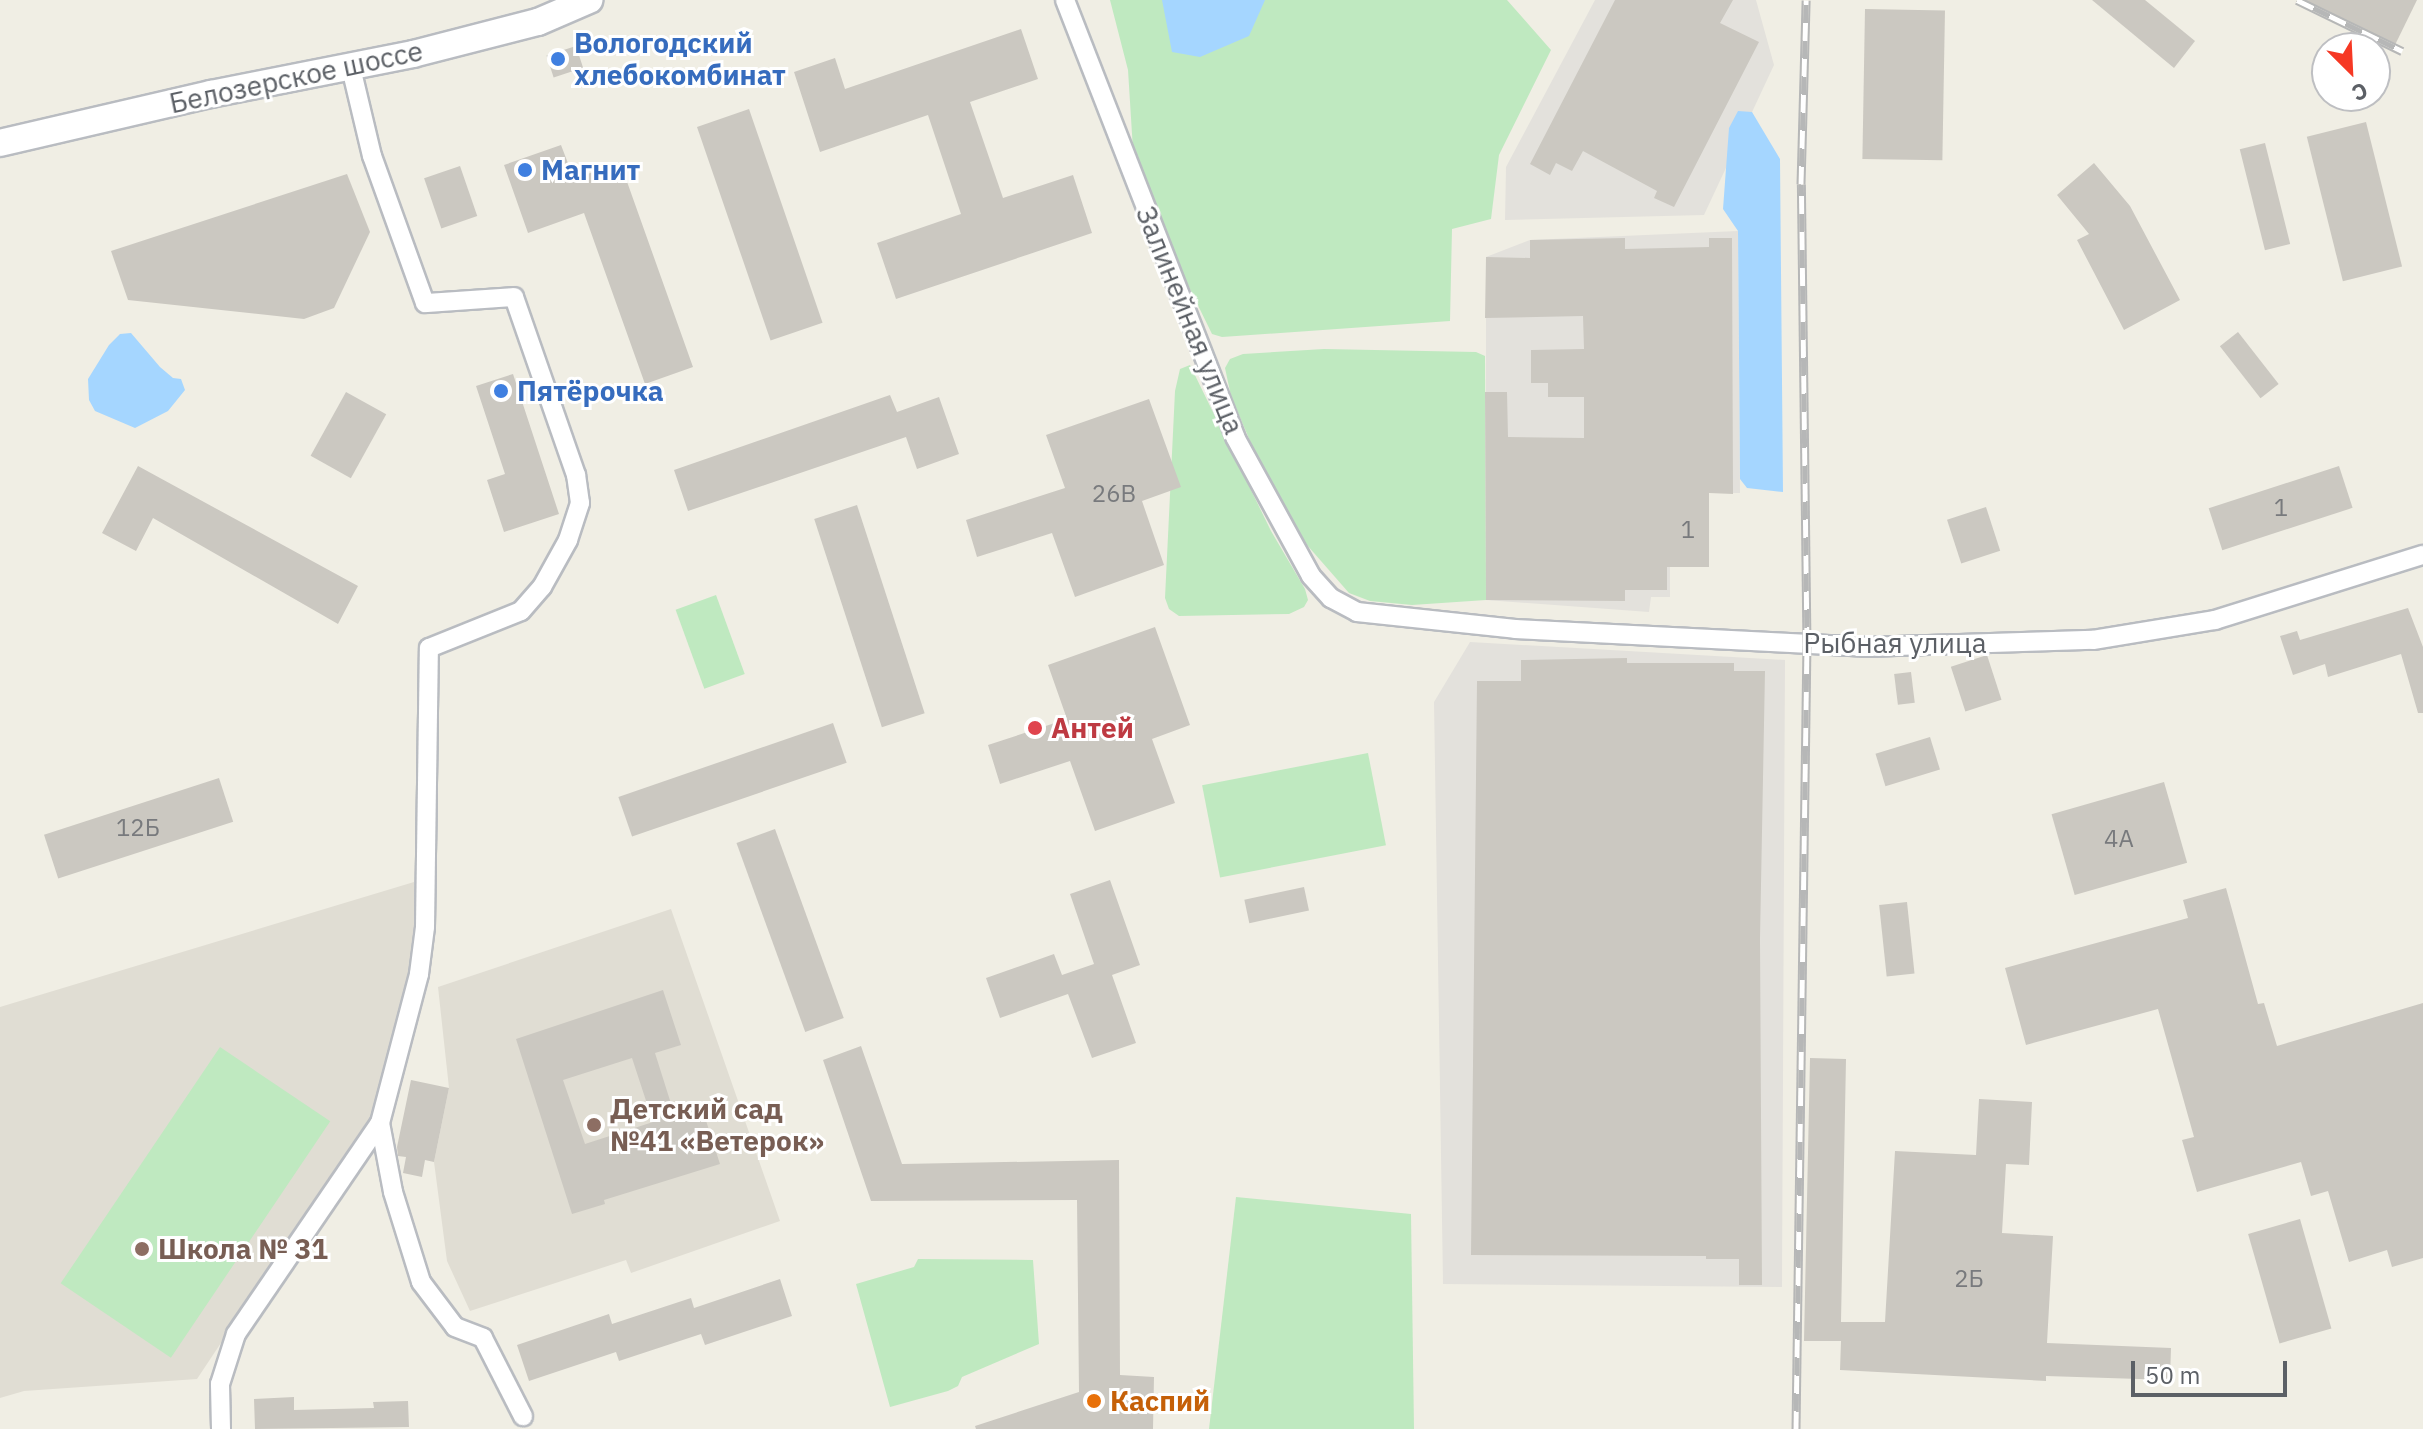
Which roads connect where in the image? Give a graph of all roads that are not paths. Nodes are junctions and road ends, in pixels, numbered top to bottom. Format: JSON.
{"nodes":[{"id":1,"x":589,"y":0,"type":"edge"},
{"id":2,"x":1065,"y":0,"type":"edge"},
{"id":3,"x":351,"y":68,"type":"junction"},
{"id":4,"x":0,"y":143,"type":"edge"},
{"id":5,"x":2423,"y":555,"type":"edge"},
{"id":6,"x":1357,"y":612,"type":"joint"},
{"id":7,"x":380,"y":1123,"type":"junction"},
{"id":8,"x":523,"y":1416,"type":"dead end"},
{"id":9,"x":221,"y":1429,"type":"edge"}],
"edges":[{"from":1,"to":3,"type":"main road","name":"Белозерское шоссе"},
{"from":2,"to":6,"type":"street","name":"Залинейная улица"},
{"from":3,"to":4,"type":"main road","name":"Белозерское шоссе"},
{"from":3,"to":7,"type":"street"},
{"from":5,"to":6,"type":"street","name":"Рыбная улица"},
{"from":7,"to":8,"type":"street"},
{"from":7,"to":9,"type":"street"}]}
